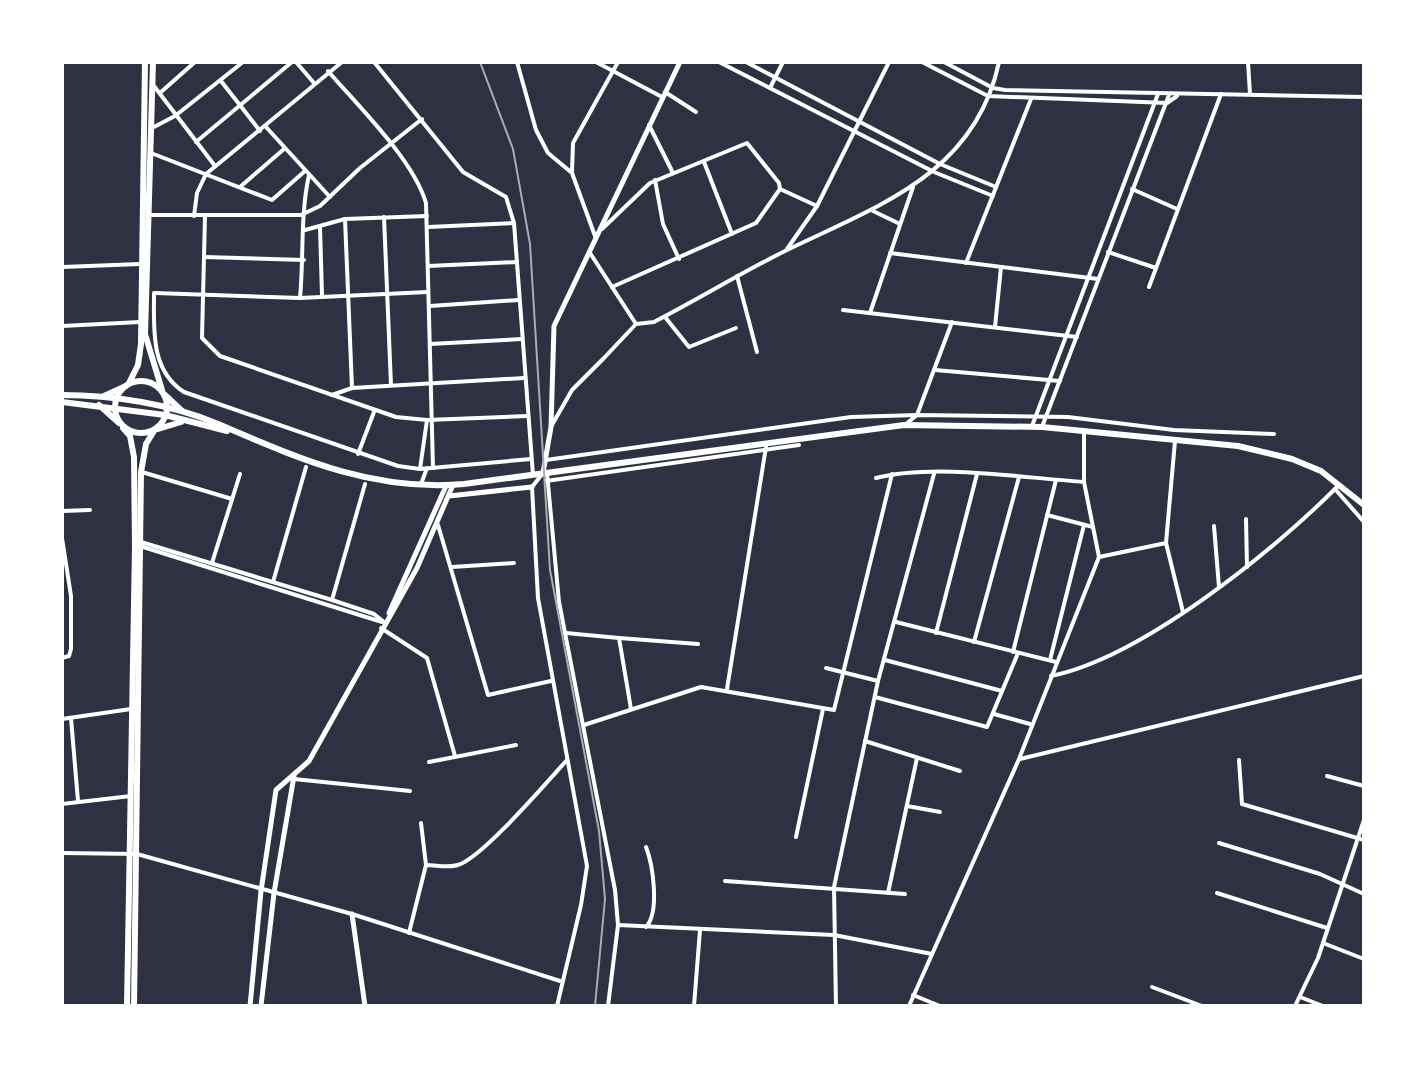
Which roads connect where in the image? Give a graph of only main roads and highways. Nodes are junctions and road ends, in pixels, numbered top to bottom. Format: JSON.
{"nodes":[{"id":1,"x":145,"y":62,"type":"edge"},
{"id":2,"x":153,"y":62,"type":"edge"},
{"id":3,"x":128,"y":384,"type":"junction"},
{"id":4,"x":163,"y":392,"type":"junction"},
{"id":5,"x":62,"y":395,"type":"edge"},
{"id":6,"x":100,"y":401,"type":"junction"},
{"id":7,"x":62,"y":402,"type":"edge"},
{"id":8,"x":117,"y":404,"type":"junction"},
{"id":9,"x":165,"y":412,"type":"junction"},
{"id":10,"x":192,"y":419,"type":"junction"},
{"id":11,"x":121,"y":425,"type":"junction"},
{"id":12,"x":156,"y":430,"type":"junction"},
{"id":13,"x":1364,"y":505,"type":"edge"},
{"id":14,"x":139,"y":544,"type":"junction"},
{"id":15,"x":132,"y":949,"type":"junction"},
{"id":16,"x":127,"y":1006,"type":"edge"},
{"id":17,"x":134,"y":1006,"type":"edge"}],
"edges":[{"from":1,"to":3,"type":"main road"},
{"from":2,"to":4,"type":"main road"},
{"from":3,"to":4,"type":"main road"},
{"from":3,"to":6,"type":"main road"},
{"from":3,"to":8,"type":"main road"},
{"from":4,"to":9,"type":"main road"},
{"from":4,"to":10,"type":"main road"},
{"from":5,"to":6,"type":"main road"},
{"from":6,"to":7,"type":"main road"},
{"from":6,"to":8,"type":"main road"},
{"from":6,"to":11,"type":"main road"},
{"from":8,"to":9,"type":"main road"},
{"from":8,"to":11,"type":"main road"},
{"from":9,"to":10,"type":"main road"},
{"from":9,"to":12,"type":"main road"},
{"from":10,"to":12,"type":"main road"},
{"from":10,"to":13,"type":"main road"},
{"from":11,"to":12,"type":"main road"},
{"from":11,"to":14,"type":"main road"},
{"from":12,"to":14,"type":"main road"},
{"from":14,"to":15,"type":"main road"},
{"from":15,"to":16,"type":"main road"},
{"from":15,"to":17,"type":"main road"}]}
